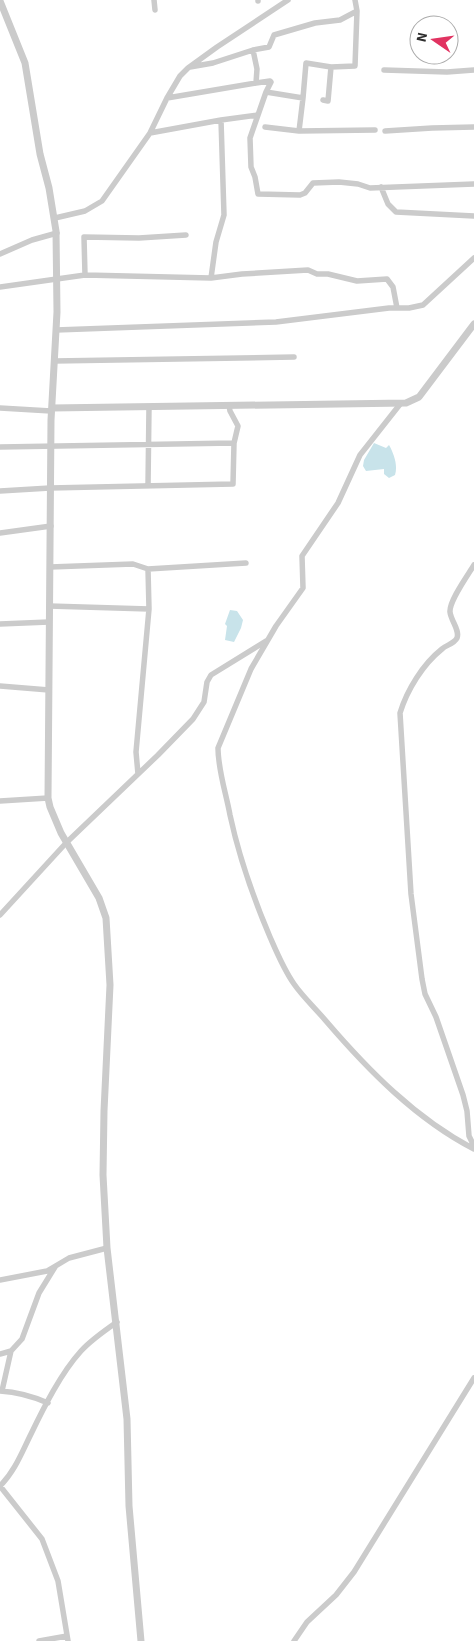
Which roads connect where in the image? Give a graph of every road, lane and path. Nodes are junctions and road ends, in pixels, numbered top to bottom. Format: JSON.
{"nodes":[{"id":1,"x":154,"y":0,"type":"edge"},
{"id":2,"x":288,"y":0,"type":"edge"},
{"id":3,"x":355,"y":0,"type":"edge"},
{"id":4,"x":0,"y":1,"type":"edge"},
{"id":5,"x":155,"y":10,"type":"dead end"},
{"id":6,"x":357,"y":12,"type":"junction"},
{"id":7,"x":253,"y":50,"type":"junction"},
{"id":8,"x":331,"y":66,"type":"junction"},
{"id":9,"x":188,"y":68,"type":"junction"},
{"id":10,"x":384,"y":70,"type":"dead end"},
{"id":11,"x":474,"y":70,"type":"edge"},
{"id":12,"x":256,"y":83,"type":"junction"},
{"id":13,"x":266,"y":92,"type":"junction"},
{"id":14,"x":167,"y":98,"type":"junction"},
{"id":15,"x":303,"y":98,"type":"junction"},
{"id":16,"x":323,"y":100,"type":"dead end"},
{"id":17,"x":258,"y":115,"type":"junction"},
{"id":18,"x":221,"y":120,"type":"junction"},
{"id":19,"x":265,"y":127,"type":"dead end"},
{"id":20,"x":474,"y":127,"type":"edge"},
{"id":21,"x":375,"y":130,"type":"dead end"},
{"id":22,"x":299,"y":131,"type":"junction"},
{"id":23,"x":385,"y":131,"type":"dead end"},
{"id":24,"x":150,"y":133,"type":"junction"},
{"id":25,"x":474,"y":184,"type":"edge"},
{"id":26,"x":381,"y":187,"type":"junction"},
{"id":27,"x":474,"y":216,"type":"edge"},
{"id":28,"x":54,"y":218,"type":"junction"},
{"id":29,"x":56,"y":233,"type":"junction"},
{"id":30,"x":186,"y":235,"type":"dead end"},
{"id":31,"x":0,"y":254,"type":"edge"},
{"id":32,"x":474,"y":258,"type":"edge"},
{"id":33,"x":85,"y":275,"type":"junction"},
{"id":34,"x":57,"y":278,"type":"junction"},
{"id":35,"x":211,"y":278,"type":"junction"},
{"id":36,"x":0,"y":287,"type":"edge"},
{"id":37,"x":397,"y":308,"type":"junction"},
{"id":38,"x":474,"y":324,"type":"edge"},
{"id":39,"x":56,"y":330,"type":"junction"},
{"id":40,"x":294,"y":357,"type":"dead end"},
{"id":41,"x":54,"y":361,"type":"junction"},
{"id":42,"x":401,"y":403,"type":"junction"},
{"id":43,"x":230,"y":406,"type":"junction"},
{"id":44,"x":149,"y":407,"type":"junction"},
{"id":45,"x":0,"y":408,"type":"edge"},
{"id":46,"x":51,"y":409,"type":"junction"},
{"id":47,"x":234,"y":443,"type":"junction"},
{"id":48,"x":149,"y":444,"type":"junction"},
{"id":49,"x":51,"y":446,"type":"junction"},
{"id":50,"x":0,"y":447,"type":"edge"},
{"id":51,"x":148,"y":486,"type":"junction"},
{"id":52,"x":50,"y":488,"type":"junction"},
{"id":53,"x":0,"y":491,"type":"edge"},
{"id":54,"x":51,"y":526,"type":"junction"},
{"id":55,"x":0,"y":533,"type":"edge"},
{"id":56,"x":246,"y":563,"type":"dead end"},
{"id":57,"x":474,"y":565,"type":"edge"},
{"id":58,"x":50,"y":567,"type":"junction"},
{"id":59,"x":148,"y":569,"type":"junction"},
{"id":60,"x":49,"y":606,"type":"junction"},
{"id":61,"x":149,"y":609,"type":"junction"},
{"id":62,"x":49,"y":622,"type":"junction"},
{"id":63,"x":0,"y":624,"type":"edge"},
{"id":64,"x":268,"y":640,"type":"junction"},
{"id":65,"x":0,"y":686,"type":"edge"},
{"id":66,"x":49,"y":690,"type":"junction"},
{"id":67,"x":138,"y":774,"type":"junction"},
{"id":68,"x":48,"y":798,"type":"junction"},
{"id":69,"x":0,"y":801,"type":"edge"},
{"id":70,"x":66,"y":842,"type":"junction"},
{"id":71,"x":0,"y":914,"type":"edge"},
{"id":72,"x":474,"y":1147,"type":"edge"},
{"id":73,"x":107,"y":1248,"type":"junction"},
{"id":74,"x":56,"y":1266,"type":"junction"},
{"id":75,"x":0,"y":1280,"type":"edge"},
{"id":76,"x":116,"y":1322,"type":"junction"},
{"id":77,"x":11,"y":1351,"type":"junction"},
{"id":78,"x":0,"y":1354,"type":"edge"},
{"id":79,"x":474,"y":1378,"type":"edge"},
{"id":80,"x":1,"y":1391,"type":"edge"},
{"id":81,"x":48,"y":1403,"type":"junction"},
{"id":82,"x":0,"y":1486,"type":"edge"},
{"id":83,"x":68,"y":1638,"type":"edge"},
{"id":84,"x":39,"y":1641,"type":"edge"},
{"id":85,"x":141,"y":1641,"type":"edge"},
{"id":86,"x":294,"y":1641,"type":"edge"}],
"edges":[{"from":1,"to":5,"type":"street"},
{"from":2,"to":9,"type":"street"},
{"from":3,"to":6,"type":"street"},
{"from":4,"to":28,"type":"street"},
{"from":6,"to":7,"type":"street"},
{"from":6,"to":8,"type":"street"},
{"from":7,"to":9,"type":"street"},
{"from":7,"to":12,"type":"street"},
{"from":8,"to":15,"type":"street"},
{"from":8,"to":16,"type":"street"},
{"from":9,"to":14,"type":"street"},
{"from":10,"to":11,"type":"street"},
{"from":12,"to":13,"type":"street"},
{"from":12,"to":14,"type":"street"},
{"from":13,"to":15,"type":"street"},
{"from":13,"to":17,"type":"street"},
{"from":14,"to":24,"type":"street"},
{"from":15,"to":22,"type":"street"},
{"from":17,"to":18,"type":"street"},
{"from":17,"to":26,"type":"street"},
{"from":18,"to":24,"type":"street"},
{"from":18,"to":35,"type":"street"},
{"from":19,"to":22,"type":"street"},
{"from":20,"to":23,"type":"street"},
{"from":21,"to":22,"type":"street"},
{"from":24,"to":28,"type":"street"},
{"from":25,"to":26,"type":"street"},
{"from":26,"to":27,"type":"street"},
{"from":28,"to":29,"type":"street"},
{"from":29,"to":31,"type":"street"},
{"from":29,"to":34,"type":"street"},
{"from":30,"to":33,"type":"street"},
{"from":32,"to":37,"type":"street"},
{"from":33,"to":34,"type":"street"},
{"from":33,"to":35,"type":"street"},
{"from":34,"to":36,"type":"street"},
{"from":34,"to":39,"type":"street"},
{"from":35,"to":37,"type":"street"},
{"from":37,"to":39,"type":"street"},
{"from":38,"to":42,"type":"street"},
{"from":39,"to":41,"type":"street"},
{"from":40,"to":41,"type":"street"},
{"from":41,"to":46,"type":"street"},
{"from":42,"to":43,"type":"street"},
{"from":42,"to":64,"type":"street"},
{"from":43,"to":44,"type":"street"},
{"from":43,"to":47,"type":"street"},
{"from":44,"to":46,"type":"street"},
{"from":44,"to":48,"type":"street"},
{"from":45,"to":46,"type":"street"},
{"from":46,"to":49,"type":"street"},
{"from":47,"to":48,"type":"street"},
{"from":47,"to":51,"type":"street"},
{"from":48,"to":49,"type":"street"},
{"from":48,"to":51,"type":"street"},
{"from":49,"to":50,"type":"street"},
{"from":49,"to":52,"type":"street"},
{"from":51,"to":52,"type":"street"},
{"from":52,"to":53,"type":"street"},
{"from":52,"to":54,"type":"street"},
{"from":54,"to":55,"type":"street"},
{"from":54,"to":58,"type":"street"},
{"from":56,"to":59,"type":"street"},
{"from":57,"to":72,"type":"street"},
{"from":58,"to":59,"type":"street"},
{"from":58,"to":60,"type":"street"},
{"from":59,"to":61,"type":"street"},
{"from":60,"to":61,"type":"street"},
{"from":60,"to":62,"type":"street"},
{"from":61,"to":67,"type":"street"},
{"from":62,"to":63,"type":"street"},
{"from":62,"to":66,"type":"street"},
{"from":64,"to":67,"type":"street"},
{"from":64,"to":72,"type":"street"},
{"from":65,"to":66,"type":"street"},
{"from":66,"to":68,"type":"street"},
{"from":67,"to":70,"type":"street"},
{"from":68,"to":69,"type":"street"},
{"from":68,"to":70,"type":"street"},
{"from":70,"to":71,"type":"street"},
{"from":70,"to":73,"type":"street"},
{"from":73,"to":74,"type":"street"},
{"from":73,"to":76,"type":"street"},
{"from":74,"to":75,"type":"street"},
{"from":74,"to":77,"type":"street"},
{"from":76,"to":81,"type":"street"},
{"from":76,"to":85,"type":"street"},
{"from":77,"to":78,"type":"street"},
{"from":77,"to":80,"type":"street"},
{"from":79,"to":86,"type":"street"},
{"from":80,"to":81,"type":"street"},
{"from":81,"to":82,"type":"street"},
{"from":82,"to":83,"type":"street"},
{"from":83,"to":84,"type":"street"}]}
